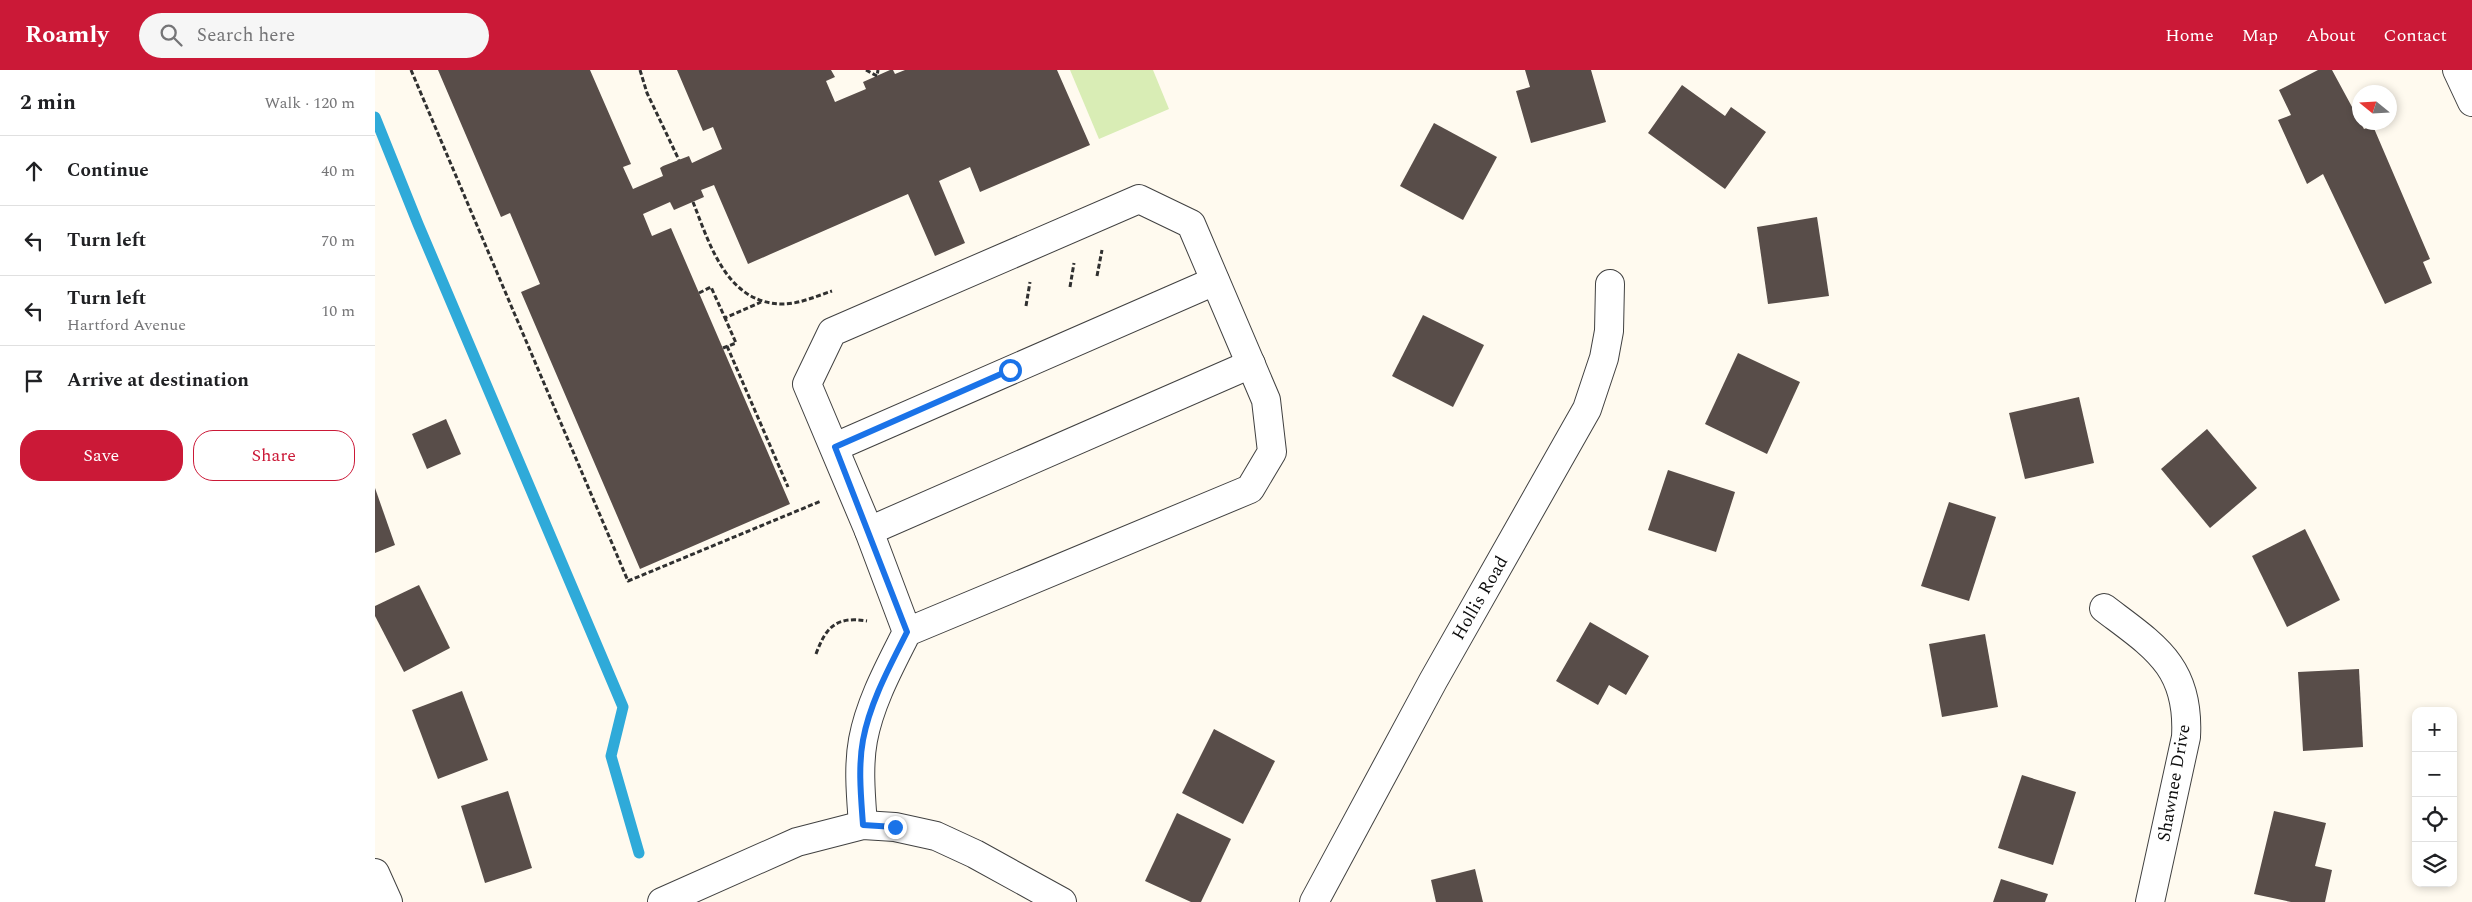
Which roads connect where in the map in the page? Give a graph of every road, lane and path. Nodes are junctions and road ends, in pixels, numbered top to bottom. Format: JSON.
{"nodes":[{"id":1,"x":411,"y":70,"type":"edge"},
{"id":2,"x":640,"y":70,"type":"edge"},
{"id":3,"x":866,"y":70,"type":"edge"},
{"id":4,"x":877,"y":70,"type":"edge"},
{"id":5,"x":2457,"y":70,"type":"edge"},
{"id":6,"x":2472,"y":102,"type":"edge"},
{"id":7,"x":679,"y":160,"type":"dead end"},
{"id":8,"x":693,"y":202,"type":"dead end"},
{"id":9,"x":1215,"y":281,"type":"junction"},
{"id":10,"x":1610,"y":284,"type":"dead end"},
{"id":11,"x":832,"y":291,"type":"dead end"},
{"id":12,"x":699,"y":293,"type":"dead end"},
{"id":13,"x":761,"y":302,"type":"junction"},
{"id":14,"x":725,"y":318,"type":"junction"},
{"id":15,"x":727,"y":346,"type":"junction"},
{"id":16,"x":723,"y":348,"type":"dead end"},
{"id":17,"x":1251,"y":364,"type":"junction"},
{"id":18,"x":835,"y":447,"type":"junction"},
{"id":19,"x":788,"y":487,"type":"dead end"},
{"id":20,"x":829,"y":498,"type":"dead end"},
{"id":21,"x":869,"y":531,"type":"junction"},
{"id":22,"x":2104,"y":608,"type":"dead end"},
{"id":23,"x":872,"y":621,"type":"dead end"},
{"id":24,"x":907,"y":632,"type":"junction"},
{"id":25,"x":816,"y":654,"type":"dead end"},
{"id":26,"x":863,"y":825,"type":"junction"},
{"id":27,"x":375,"y":873,"type":"edge"},
{"id":28,"x":388,"y":902,"type":"edge"},
{"id":29,"x":662,"y":902,"type":"edge"},
{"id":30,"x":1062,"y":902,"type":"edge"},
{"id":31,"x":1314,"y":902,"type":"edge"},
{"id":32,"x":2151,"y":902,"type":"edge"}],
"edges":[{"from":1,"to":20,"type":"path"},
{"from":2,"to":7,"type":"path"},
{"from":3,"to":4,"type":"path"},
{"from":5,"to":6,"type":"street"},
{"from":8,"to":13,"type":"path"},
{"from":9,"to":17,"type":"street"},
{"from":9,"to":18,"type":"street"},
{"from":9,"to":18,"type":"street"},
{"from":10,"to":31,"type":"street","name":"Hollis Road"},
{"from":11,"to":13,"type":"path"},
{"from":12,"to":14,"type":"path"},
{"from":13,"to":14,"type":"path"},
{"from":14,"to":15,"type":"path"},
{"from":15,"to":16,"type":"path"},
{"from":15,"to":19,"type":"path"},
{"from":17,"to":21,"type":"street"},
{"from":17,"to":24,"type":"street"},
{"from":18,"to":21,"type":"street"},
{"from":21,"to":24,"type":"street"},
{"from":22,"to":32,"type":"street","name":"Shawnee Drive"},
{"from":23,"to":25,"type":"path"},
{"from":24,"to":26,"type":"street"},
{"from":26,"to":29,"type":"street"},
{"from":26,"to":30,"type":"street"},
{"from":27,"to":28,"type":"street"}]}
